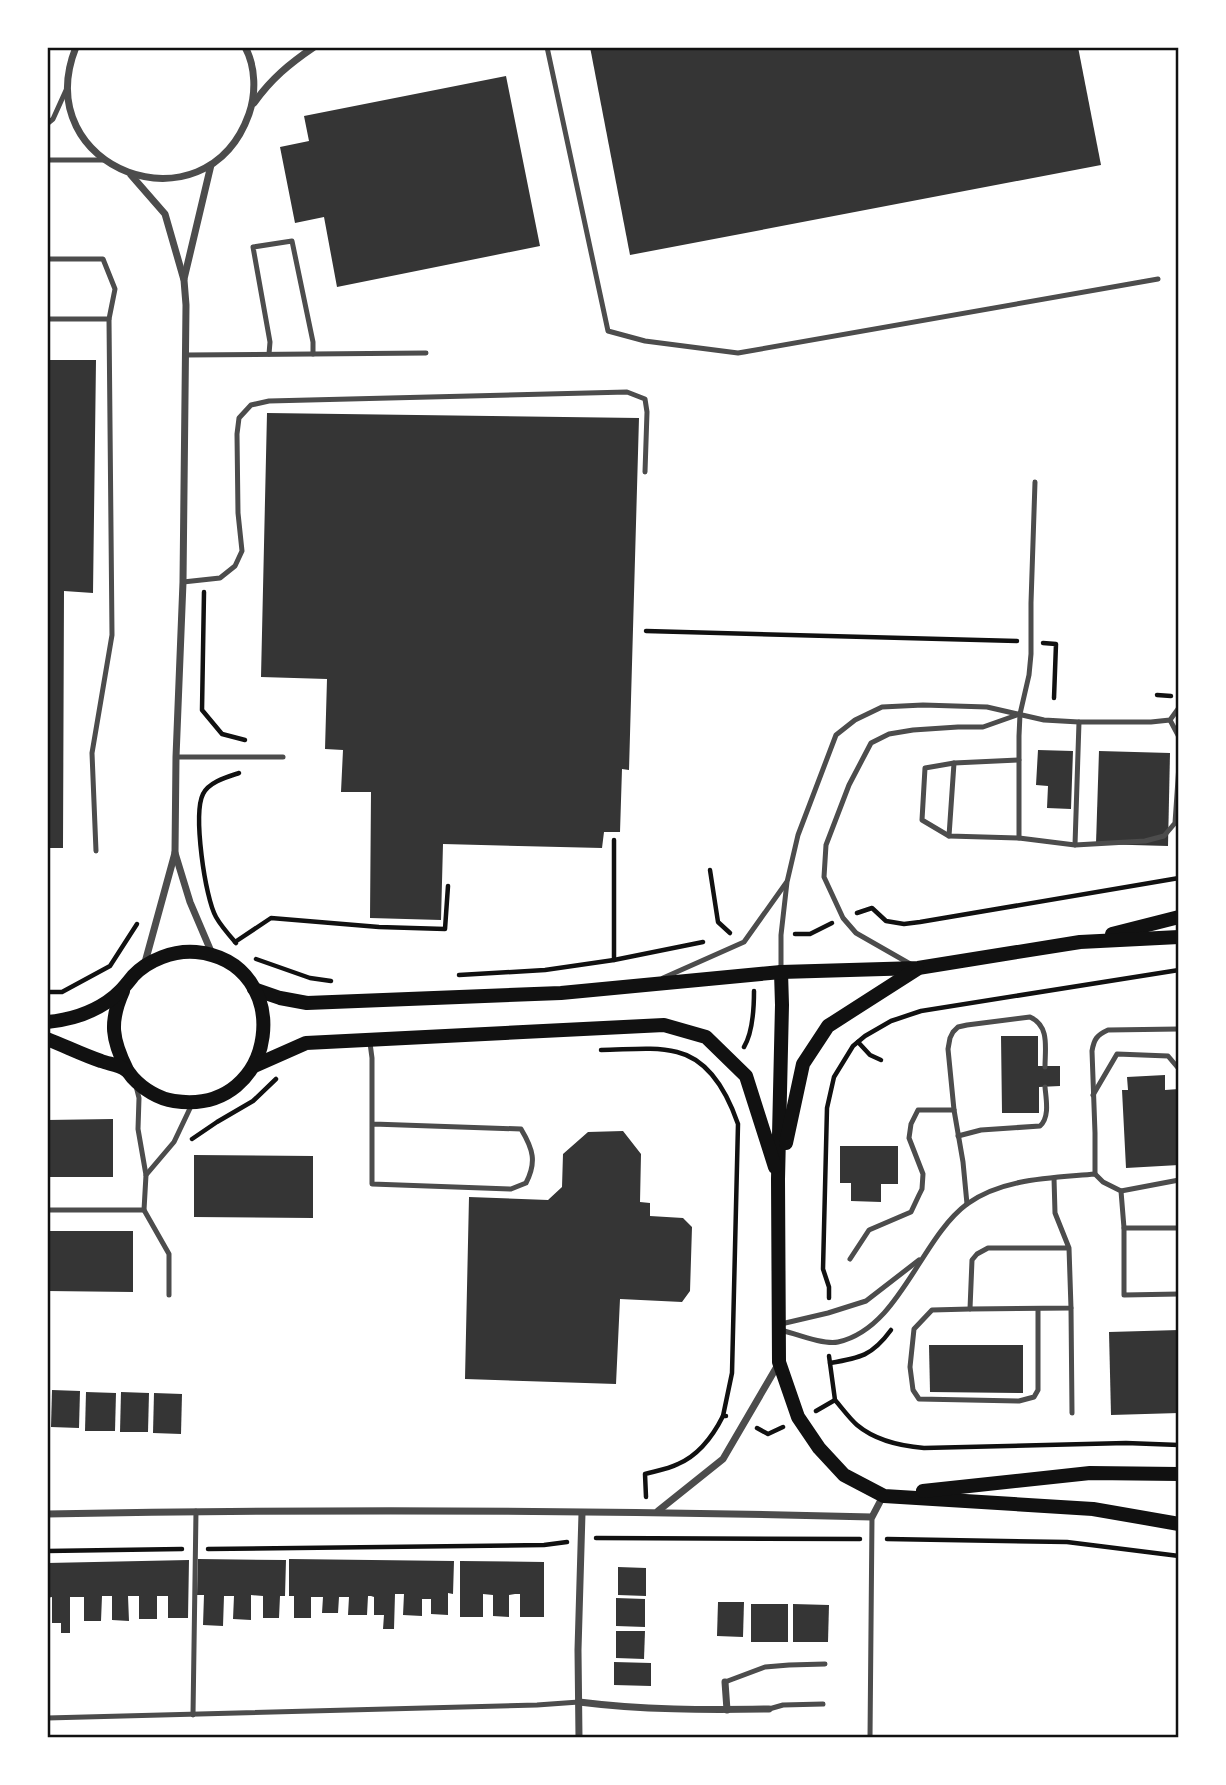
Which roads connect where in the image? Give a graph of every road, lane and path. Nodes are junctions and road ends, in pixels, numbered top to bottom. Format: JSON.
{"nodes":[{"id":1,"x":76,"y":47,"type":"edge"},
{"id":2,"x":245,"y":47,"type":"edge"},
{"id":3,"x":314,"y":47,"type":"edge"},
{"id":4,"x":547,"y":47,"type":"edge"},
{"id":5,"x":67,"y":88,"type":"junction"},
{"id":6,"x":252,"y":106,"type":"junction"},
{"id":7,"x":47,"y":124,"type":"edge"},
{"id":8,"x":103,"y":159,"type":"junction"},
{"id":9,"x":47,"y":160,"type":"edge"},
{"id":10,"x":211,"y":165,"type":"junction"},
{"id":11,"x":131,"y":175,"type":"junction"},
{"id":12,"x":47,"y":259,"type":"edge"},
{"id":13,"x":1158,"y":279,"type":"dead end"},
{"id":14,"x":184,"y":280,"type":"junction"},
{"id":15,"x":47,"y":319,"type":"edge"},
{"id":16,"x":109,"y":319,"type":"junction"},
{"id":17,"x":426,"y":353,"type":"dead end"},
{"id":18,"x":269,"y":354,"type":"junction"},
{"id":19,"x":313,"y":354,"type":"junction"},
{"id":20,"x":186,"y":355,"type":"junction"},
{"id":21,"x":645,"y":472,"type":"dead end"},
{"id":22,"x":1035,"y":482,"type":"dead end"},
{"id":23,"x":204,"y":581,"type":"junction"},
{"id":24,"x":183,"y":582,"type":"junction"},
{"id":25,"x":646,"y":631,"type":"dead end"},
{"id":26,"x":1031,"y":642,"type":"junction"},
{"id":27,"x":1054,"y":698,"type":"dead end"},
{"id":28,"x":1179,"y":706,"type":"edge"},
{"id":29,"x":1020,"y":714,"type":"junction"},
{"id":30,"x":1170,"y":720,"type":"junction"},
{"id":31,"x":1079,"y":722,"type":"junction"},
{"id":32,"x":1179,"y":737,"type":"edge"},
{"id":33,"x":250,"y":756,"type":"junction"},
{"id":34,"x":176,"y":757,"type":"junction"},
{"id":35,"x":283,"y":757,"type":"dead end"},
{"id":36,"x":1019,"y":761,"type":"junction"},
{"id":37,"x":954,"y":763,"type":"junction"},
{"id":38,"x":1179,"y":765,"type":"edge"},
{"id":39,"x":949,"y":836,"type":"junction"},
{"id":40,"x":1019,"y":838,"type":"junction"},
{"id":41,"x":614,"y":840,"type":"dead end"},
{"id":42,"x":1075,"y":845,"type":"junction"},
{"id":43,"x":96,"y":851,"type":"dead end"},
{"id":44,"x":175,"y":853,"type":"junction"},
{"id":45,"x":710,"y":870,"type":"dead end"},
{"id":46,"x":1179,"y":878,"type":"edge"},
{"id":47,"x":787,"y":882,"type":"junction"},
{"id":48,"x":448,"y":886,"type":"dead end"},
{"id":49,"x":1179,"y":917,"type":"edge"},
{"id":50,"x":843,"y":918,"type":"junction"},
{"id":51,"x":140,"y":921,"type":"dead end"},
{"id":52,"x":729,"y":932,"type":"junction"},
{"id":53,"x":781,"y":935,"type":"junction"},
{"id":54,"x":719,"y":936,"type":"dead end"},
{"id":55,"x":1179,"y":937,"type":"edge"},
{"id":56,"x":710,"y":939,"type":"dead end"},
{"id":57,"x":235,"y":942,"type":"junction"},
{"id":58,"x":744,"y":942,"type":"junction"},
{"id":59,"x":1080,"y":942,"type":"junction"},
{"id":60,"x":243,"y":948,"type":"dead end"},
{"id":61,"x":251,"y":955,"type":"dead end"},
{"id":62,"x":213,"y":956,"type":"junction"},
{"id":63,"x":614,"y":960,"type":"junction"},
{"id":64,"x":144,"y":966,"type":"junction"},
{"id":65,"x":918,"y":968,"type":"junction"},
{"id":66,"x":1179,"y":970,"type":"edge"},
{"id":67,"x":781,"y":972,"type":"junction"},
{"id":68,"x":448,"y":976,"type":"dead end"},
{"id":69,"x":753,"y":976,"type":"junction"},
{"id":70,"x":336,"y":981,"type":"dead end"},
{"id":71,"x":644,"y":986,"type":"junction"},
{"id":72,"x":125,"y":987,"type":"junction"},
{"id":73,"x":254,"y":989,"type":"junction"},
{"id":74,"x":47,"y":992,"type":"edge"},
{"id":75,"x":782,"y":1005,"type":"junction"},
{"id":76,"x":754,"y":1006,"type":"junction"},
{"id":77,"x":47,"y":1022,"type":"edge"},
{"id":78,"x":828,"y":1026,"type":"junction"},
{"id":79,"x":1179,"y":1029,"type":"edge"},
{"id":80,"x":47,"y":1039,"type":"edge"},
{"id":81,"x":369,"y":1040,"type":"junction"},
{"id":82,"x":855,"y":1044,"type":"junction"},
{"id":83,"x":596,"y":1050,"type":"dead end"},
{"id":84,"x":881,"y":1060,"type":"dead end"},
{"id":85,"x":734,"y":1063,"type":"junction"},
{"id":86,"x":254,"y":1066,"type":"junction"},
{"id":87,"x":1045,"y":1067,"type":"dead end"},
{"id":88,"x":1179,"y":1069,"type":"edge"},
{"id":89,"x":131,"y":1075,"type":"junction"},
{"id":90,"x":279,"y":1076,"type":"dead end"},
{"id":91,"x":1045,"y":1087,"type":"dead end"},
{"id":92,"x":1093,"y":1095,"type":"junction"},
{"id":93,"x":193,"y":1102,"type":"junction"},
{"id":94,"x":954,"y":1110,"type":"junction"},
{"id":95,"x":373,"y":1124,"type":"junction"},
{"id":96,"x":958,"y":1136,"type":"junction"},
{"id":97,"x":190,"y":1140,"type":"dead end"},
{"id":98,"x":1095,"y":1174,"type":"junction"},
{"id":99,"x":146,"y":1175,"type":"junction"},
{"id":100,"x":1054,"y":1178,"type":"junction"},
{"id":101,"x":778,"y":1179,"type":"junction"},
{"id":102,"x":1179,"y":1180,"type":"edge"},
{"id":103,"x":1121,"y":1191,"type":"junction"},
{"id":104,"x":967,"y":1204,"type":"junction"},
{"id":105,"x":47,"y":1210,"type":"edge"},
{"id":106,"x":144,"y":1210,"type":"junction"},
{"id":107,"x":1124,"y":1228,"type":"junction"},
{"id":108,"x":1179,"y":1228,"type":"edge"},
{"id":109,"x":1069,"y":1248,"type":"junction"},
{"id":110,"x":924,"y":1256,"type":"junction"},
{"id":111,"x":850,"y":1259,"type":"dead end"},
{"id":112,"x":1179,"y":1294,"type":"edge"},
{"id":113,"x":169,"y":1296,"type":"dead end"},
{"id":114,"x":1070,"y":1308,"type":"junction"},
{"id":115,"x":970,"y":1309,"type":"junction"},
{"id":116,"x":1038,"y":1309,"type":"junction"},
{"id":117,"x":828,"y":1313,"type":"junction"},
{"id":118,"x":780,"y":1327,"type":"junction"},
{"id":119,"x":828,"y":1342,"type":"junction"},
{"id":120,"x":779,"y":1362,"type":"junction"},
{"id":121,"x":835,"y":1399,"type":"junction"},
{"id":122,"x":1072,"y":1413,"type":"dead end"},
{"id":123,"x":723,"y":1416,"type":"junction"},
{"id":124,"x":800,"y":1420,"type":"junction"},
{"id":125,"x":744,"y":1423,"type":"junction"},
{"id":126,"x":1179,"y":1445,"type":"edge"},
{"id":127,"x":1179,"y":1474,"type":"edge"},
{"id":128,"x":884,"y":1496,"type":"junction"},
{"id":129,"x":196,"y":1511,"type":"junction"},
{"id":130,"x":646,"y":1512,"type":"junction"},
{"id":131,"x":658,"y":1512,"type":"junction"},
{"id":132,"x":582,"y":1513,"type":"junction"},
{"id":133,"x":47,"y":1514,"type":"edge"},
{"id":134,"x":872,"y":1517,"type":"junction"},
{"id":135,"x":1179,"y":1524,"type":"edge"},
{"id":136,"x":872,"y":1539,"type":"junction"},
{"id":137,"x":581,"y":1540,"type":"junction"},
{"id":138,"x":195,"y":1549,"type":"junction"},
{"id":139,"x":47,"y":1551,"type":"edge"},
{"id":140,"x":1179,"y":1556,"type":"edge"},
{"id":141,"x":825,"y":1664,"type":"dead end"},
{"id":142,"x":725,"y":1682,"type":"joint"},
{"id":143,"x":579,"y":1702,"type":"junction"},
{"id":144,"x":823,"y":1704,"type":"dead end"},
{"id":145,"x":769,"y":1709,"type":"joint"},
{"id":146,"x":727,"y":1710,"type":"junction"},
{"id":147,"x":193,"y":1715,"type":"junction"},
{"id":148,"x":47,"y":1718,"type":"edge"},
{"id":149,"x":579,"y":1738,"type":"edge"},
{"id":150,"x":870,"y":1738,"type":"edge"}],
"edges":[{"from":1,"to":5,"type":"street"},
{"from":2,"to":6,"type":"street"},
{"from":3,"to":6,"type":"street"},
{"from":4,"to":13,"type":"lane"},
{"from":5,"to":7,"type":"lane"},
{"from":5,"to":8,"type":"street"},
{"from":6,"to":10,"type":"street"},
{"from":8,"to":9,"type":"lane"},
{"from":8,"to":11,"type":"street"},
{"from":10,"to":11,"type":"street"},
{"from":10,"to":14,"type":"street"},
{"from":11,"to":14,"type":"street"},
{"from":12,"to":16,"type":"lane"},
{"from":14,"to":20,"type":"street"},
{"from":15,"to":16,"type":"lane"},
{"from":16,"to":43,"type":"lane"},
{"from":17,"to":19,"type":"lane"},
{"from":18,"to":19,"type":"lane"},
{"from":18,"to":19,"type":"lane"},
{"from":18,"to":20,"type":"lane"},
{"from":20,"to":24,"type":"street"},
{"from":21,"to":23,"type":"lane"},
{"from":22,"to":26,"type":"lane"},
{"from":23,"to":24,"type":"lane"},
{"from":23,"to":33,"type":"path"},
{"from":24,"to":34,"type":"street"},
{"from":25,"to":26,"type":"path"},
{"from":26,"to":27,"type":"path"},
{"from":26,"to":29,"type":"lane"},
{"from":28,"to":30,"type":"lane"},
{"from":29,"to":31,"type":"lane"},
{"from":29,"to":36,"type":"lane"},
{"from":29,"to":47,"type":"lane"},
{"from":29,"to":50,"type":"lane"},
{"from":30,"to":31,"type":"lane"},
{"from":30,"to":32,"type":"lane"},
{"from":31,"to":42,"type":"lane"},
{"from":33,"to":34,"type":"lane"},
{"from":33,"to":35,"type":"lane"},
{"from":33,"to":57,"type":"path"},
{"from":34,"to":44,"type":"street"},
{"from":36,"to":37,"type":"lane"},
{"from":36,"to":40,"type":"lane"},
{"from":37,"to":39,"type":"lane"},
{"from":37,"to":39,"type":"lane"},
{"from":38,"to":42,"type":"lane"},
{"from":39,"to":40,"type":"lane"},
{"from":40,"to":42,"type":"lane"},
{"from":41,"to":63,"type":"path"},
{"from":44,"to":62,"type":"street"},
{"from":44,"to":64,"type":"street"},
{"from":45,"to":52,"type":"path"},
{"from":46,"to":50,"type":"path"},
{"from":47,"to":53,"type":"lane"},
{"from":47,"to":58,"type":"lane"},
{"from":48,"to":57,"type":"path"},
{"from":49,"to":59,"type":"main road"},
{"from":50,"to":53,"type":"path"},
{"from":50,"to":65,"type":"lane"},
{"from":51,"to":74,"type":"path"},
{"from":52,"to":54,"type":"path"},
{"from":52,"to":58,"type":"path"},
{"from":53,"to":67,"type":"lane"},
{"from":55,"to":59,"type":"main road"},
{"from":56,"to":63,"type":"path"},
{"from":57,"to":60,"type":"path"},
{"from":58,"to":71,"type":"lane"},
{"from":59,"to":65,"type":"main road"},
{"from":61,"to":70,"type":"path"},
{"from":62,"to":64,"type":"main road"},
{"from":62,"to":73,"type":"main road"},
{"from":63,"to":68,"type":"path"},
{"from":64,"to":72,"type":"main road"},
{"from":65,"to":67,"type":"main road"},
{"from":65,"to":78,"type":"main road"},
{"from":66,"to":82,"type":"path"},
{"from":67,"to":69,"type":"main road"},
{"from":67,"to":75,"type":"main road"},
{"from":69,"to":71,"type":"main road"},
{"from":69,"to":76,"type":"path"},
{"from":71,"to":73,"type":"main road"},
{"from":72,"to":77,"type":"main road"},
{"from":72,"to":89,"type":"main road"},
{"from":73,"to":86,"type":"main road"},
{"from":75,"to":76,"type":"path"},
{"from":75,"to":101,"type":"main road"},
{"from":76,"to":85,"type":"path"},
{"from":78,"to":82,"type":"path"},
{"from":78,"to":101,"type":"main road"},
{"from":79,"to":92,"type":"lane"},
{"from":80,"to":89,"type":"main road"},
{"from":81,"to":85,"type":"main road"},
{"from":81,"to":86,"type":"main road"},
{"from":81,"to":95,"type":"lane"},
{"from":82,"to":84,"type":"path"},
{"from":82,"to":117,"type":"path"},
{"from":83,"to":123,"type":"path"},
{"from":85,"to":101,"type":"main road"},
{"from":86,"to":93,"type":"main road"},
{"from":87,"to":94,"type":"lane"},
{"from":88,"to":92,"type":"lane"},
{"from":89,"to":93,"type":"main road"},
{"from":89,"to":99,"type":"lane"},
{"from":90,"to":97,"type":"path"},
{"from":91,"to":96,"type":"lane"},
{"from":92,"to":98,"type":"lane"},
{"from":93,"to":99,"type":"lane"},
{"from":94,"to":96,"type":"lane"},
{"from":94,"to":111,"type":"lane"},
{"from":95,"to":95,"type":"lane"},
{"from":96,"to":104,"type":"lane"},
{"from":98,"to":100,"type":"lane"},
{"from":98,"to":103,"type":"lane"},
{"from":99,"to":106,"type":"lane"},
{"from":100,"to":104,"type":"lane"},
{"from":100,"to":109,"type":"lane"},
{"from":101,"to":118,"type":"main road"},
{"from":102,"to":103,"type":"lane"},
{"from":103,"to":107,"type":"lane"},
{"from":104,"to":110,"type":"lane"},
{"from":105,"to":106,"type":"lane"},
{"from":106,"to":113,"type":"lane"},
{"from":107,"to":108,"type":"lane"},
{"from":107,"to":112,"type":"lane"},
{"from":109,"to":114,"type":"lane"},
{"from":109,"to":115,"type":"lane"},
{"from":110,"to":117,"type":"lane"},
{"from":110,"to":119,"type":"lane"},
{"from":114,"to":116,"type":"lane"},
{"from":114,"to":122,"type":"lane"},
{"from":115,"to":116,"type":"lane"},
{"from":115,"to":116,"type":"lane"},
{"from":117,"to":118,"type":"lane"},
{"from":118,"to":119,"type":"lane"},
{"from":118,"to":120,"type":"main road"},
{"from":119,"to":121,"type":"path"},
{"from":120,"to":124,"type":"main road"},
{"from":120,"to":125,"type":"street"},
{"from":121,"to":124,"type":"path"},
{"from":121,"to":126,"type":"path"},
{"from":123,"to":125,"type":"path"},
{"from":123,"to":130,"type":"path"},
{"from":124,"to":125,"type":"path"},
{"from":124,"to":128,"type":"main road"},
{"from":125,"to":131,"type":"street"},
{"from":127,"to":128,"type":"main road"},
{"from":128,"to":134,"type":"street"},
{"from":128,"to":135,"type":"main road"},
{"from":129,"to":132,"type":"street"},
{"from":129,"to":133,"type":"street"},
{"from":129,"to":138,"type":"lane"},
{"from":130,"to":131,"type":"street"},
{"from":130,"to":132,"type":"street"},
{"from":131,"to":134,"type":"street"},
{"from":132,"to":137,"type":"street"},
{"from":134,"to":136,"type":"lane"},
{"from":136,"to":137,"type":"path"},
{"from":136,"to":140,"type":"path"},
{"from":136,"to":150,"type":"lane"},
{"from":137,"to":138,"type":"path"},
{"from":137,"to":143,"type":"street"},
{"from":138,"to":139,"type":"path"},
{"from":138,"to":147,"type":"lane"},
{"from":141,"to":142,"type":"lane"},
{"from":142,"to":146,"type":"street"},
{"from":143,"to":146,"type":"street"},
{"from":143,"to":147,"type":"lane"},
{"from":143,"to":149,"type":"street"},
{"from":144,"to":145,"type":"lane"},
{"from":145,"to":146,"type":"street"},
{"from":147,"to":148,"type":"lane"}]}
